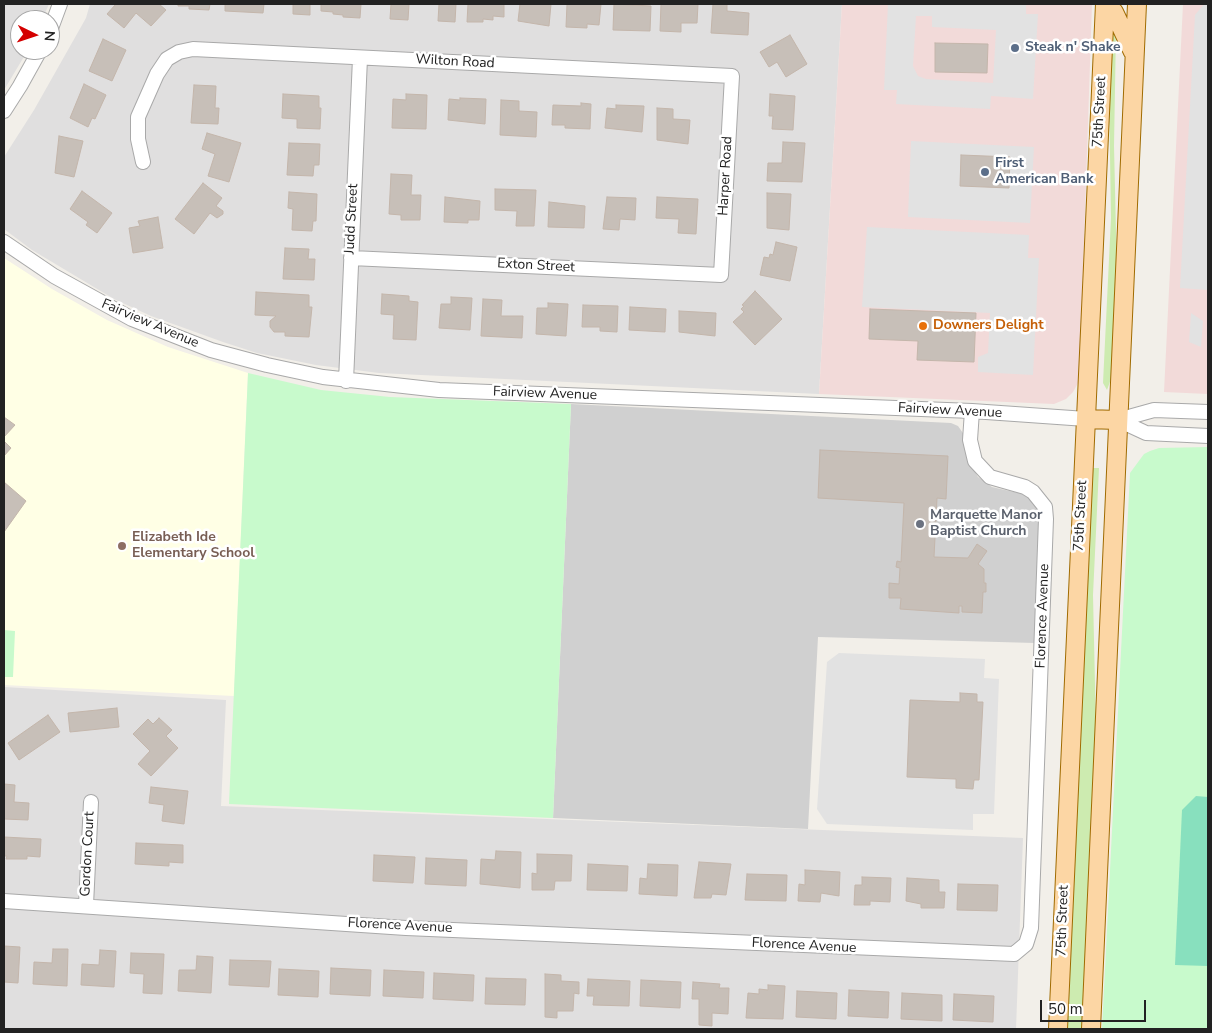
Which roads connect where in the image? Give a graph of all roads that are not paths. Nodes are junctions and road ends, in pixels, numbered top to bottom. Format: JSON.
{"nodes":[{"id":1,"x":1137,"y":4,"type":"edge"},
{"id":2,"x":1105,"y":5,"type":"edge"},
{"id":3,"x":1134,"y":54,"type":"junction"},
{"id":4,"x":360,"y":58,"type":"junction"},
{"id":5,"x":34,"y":60,"type":"edge"},
{"id":6,"x":732,"y":76,"type":"joint"},
{"id":7,"x":4,"y":111,"type":"edge"},
{"id":8,"x":143,"y":162,"type":"dead end"},
{"id":9,"x":4,"y":242,"type":"edge"},
{"id":10,"x":351,"y":258,"type":"junction"},
{"id":11,"x":721,"y":275,"type":"joint"},
{"id":12,"x":346,"y":381,"type":"junction"},
{"id":13,"x":972,"y":411,"type":"junction"},
{"id":14,"x":1208,"y":412,"type":"edge"},
{"id":15,"x":1086,"y":419,"type":"junction"},
{"id":16,"x":1118,"y":420,"type":"junction"},
{"id":17,"x":1208,"y":436,"type":"edge"},
{"id":18,"x":91,"y":802,"type":"dead end"},
{"id":19,"x":4,"y":901,"type":"edge"},
{"id":20,"x":86,"y":905,"type":"junction"},
{"id":21,"x":1058,"y":1029,"type":"edge"},
{"id":22,"x":1091,"y":1029,"type":"edge"}],
"edges":[{"from":1,"to":3,"type":"main road"},
{"from":2,"to":3,"type":"main road"},
{"from":2,"to":15,"type":"main road","name":"75th Street"},
{"from":3,"to":16,"type":"main road"},
{"from":4,"to":6,"type":"street","name":"Wilton Road"},
{"from":4,"to":8,"type":"street","name":"Wilton Road"},
{"from":4,"to":10,"type":"street","name":"Judd Street"},
{"from":5,"to":7,"type":"street"},
{"from":6,"to":11,"type":"street","name":"Harper Road"},
{"from":9,"to":12,"type":"street","name":"Fairview Avenue"},
{"from":10,"to":11,"type":"street","name":"Exton Street"},
{"from":10,"to":12,"type":"street","name":"Judd Street"},
{"from":12,"to":13,"type":"street","name":"Fairview Avenue"},
{"from":13,"to":15,"type":"street","name":"Fairview Avenue"},
{"from":13,"to":20,"type":"street","name":"Florence Avenue"},
{"from":14,"to":16,"type":"street","name":"Fairview Avenue"},
{"from":15,"to":16,"type":"main road","name":"Fairview Avenue"},
{"from":15,"to":21,"type":"main road","name":"75th Street"},
{"from":16,"to":17,"type":"street","name":"Fairview Avenue"},
{"from":16,"to":22,"type":"main road"},
{"from":18,"to":20,"type":"street","name":"Gordon Court"},
{"from":19,"to":20,"type":"street","name":"Florence Avenue"}]}
